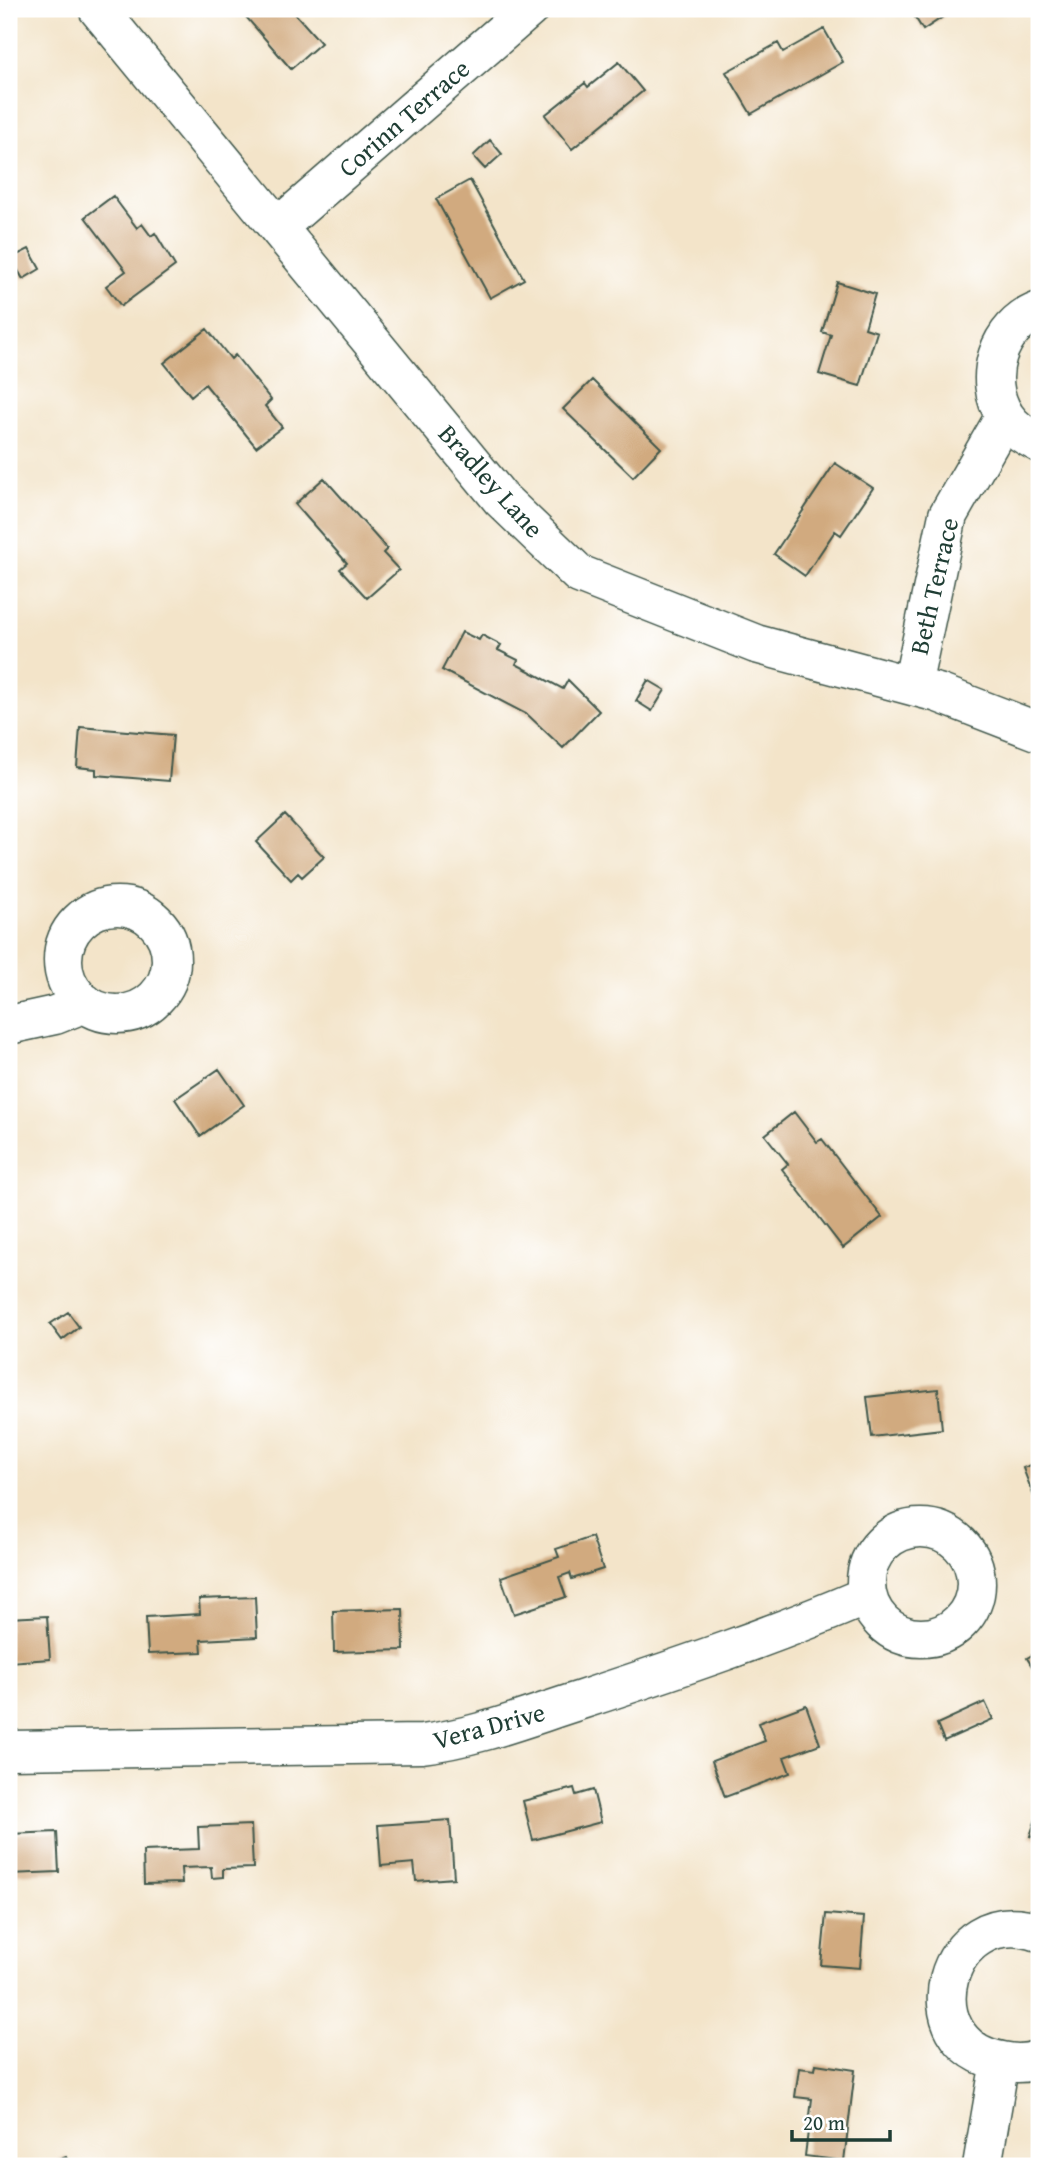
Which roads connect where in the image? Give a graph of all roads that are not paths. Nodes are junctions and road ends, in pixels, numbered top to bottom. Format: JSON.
{"nodes":[{"id":1,"x":98,"y":9,"type":"edge"},
{"id":2,"x":529,"y":9,"type":"edge"},
{"id":3,"x":278,"y":227,"type":"junction"},
{"id":4,"x":1039,"y":311,"type":"edge"},
{"id":5,"x":1005,"y":416,"type":"junction"},
{"id":6,"x":1039,"y":443,"type":"edge"},
{"id":7,"x":912,"y":686,"type":"junction"},
{"id":8,"x":1039,"y":732,"type":"edge"},
{"id":9,"x":85,"y":1003,"type":"dead end"},
{"id":10,"x":9,"y":1025,"type":"edge"},
{"id":11,"x":866,"y":1596,"type":"dead end"},
{"id":12,"x":9,"y":1750,"type":"edge"},
{"id":13,"x":1039,"y":1932,"type":"edge"},
{"id":14,"x":1039,"y":2059,"type":"edge"},
{"id":15,"x":1000,"y":2061,"type":"junction"},
{"id":16,"x":982,"y":2166,"type":"edge"}],
"edges":[{"from":1,"to":3,"type":"street","name":"Bradley Lane"},
{"from":2,"to":3,"type":"street","name":"Corinn Terrace"},
{"from":3,"to":7,"type":"street","name":"Bradley Lane"},
{"from":4,"to":5,"type":"street"},
{"from":5,"to":6,"type":"street"},
{"from":5,"to":7,"type":"street","name":"Beth Terrace"},
{"from":7,"to":8,"type":"street","name":"Bradley Lane"},
{"from":9,"to":10,"type":"street"},
{"from":11,"to":12,"type":"street","name":"Vera Drive"},
{"from":13,"to":15,"type":"street"},
{"from":14,"to":15,"type":"street"},
{"from":15,"to":16,"type":"street"}]}
